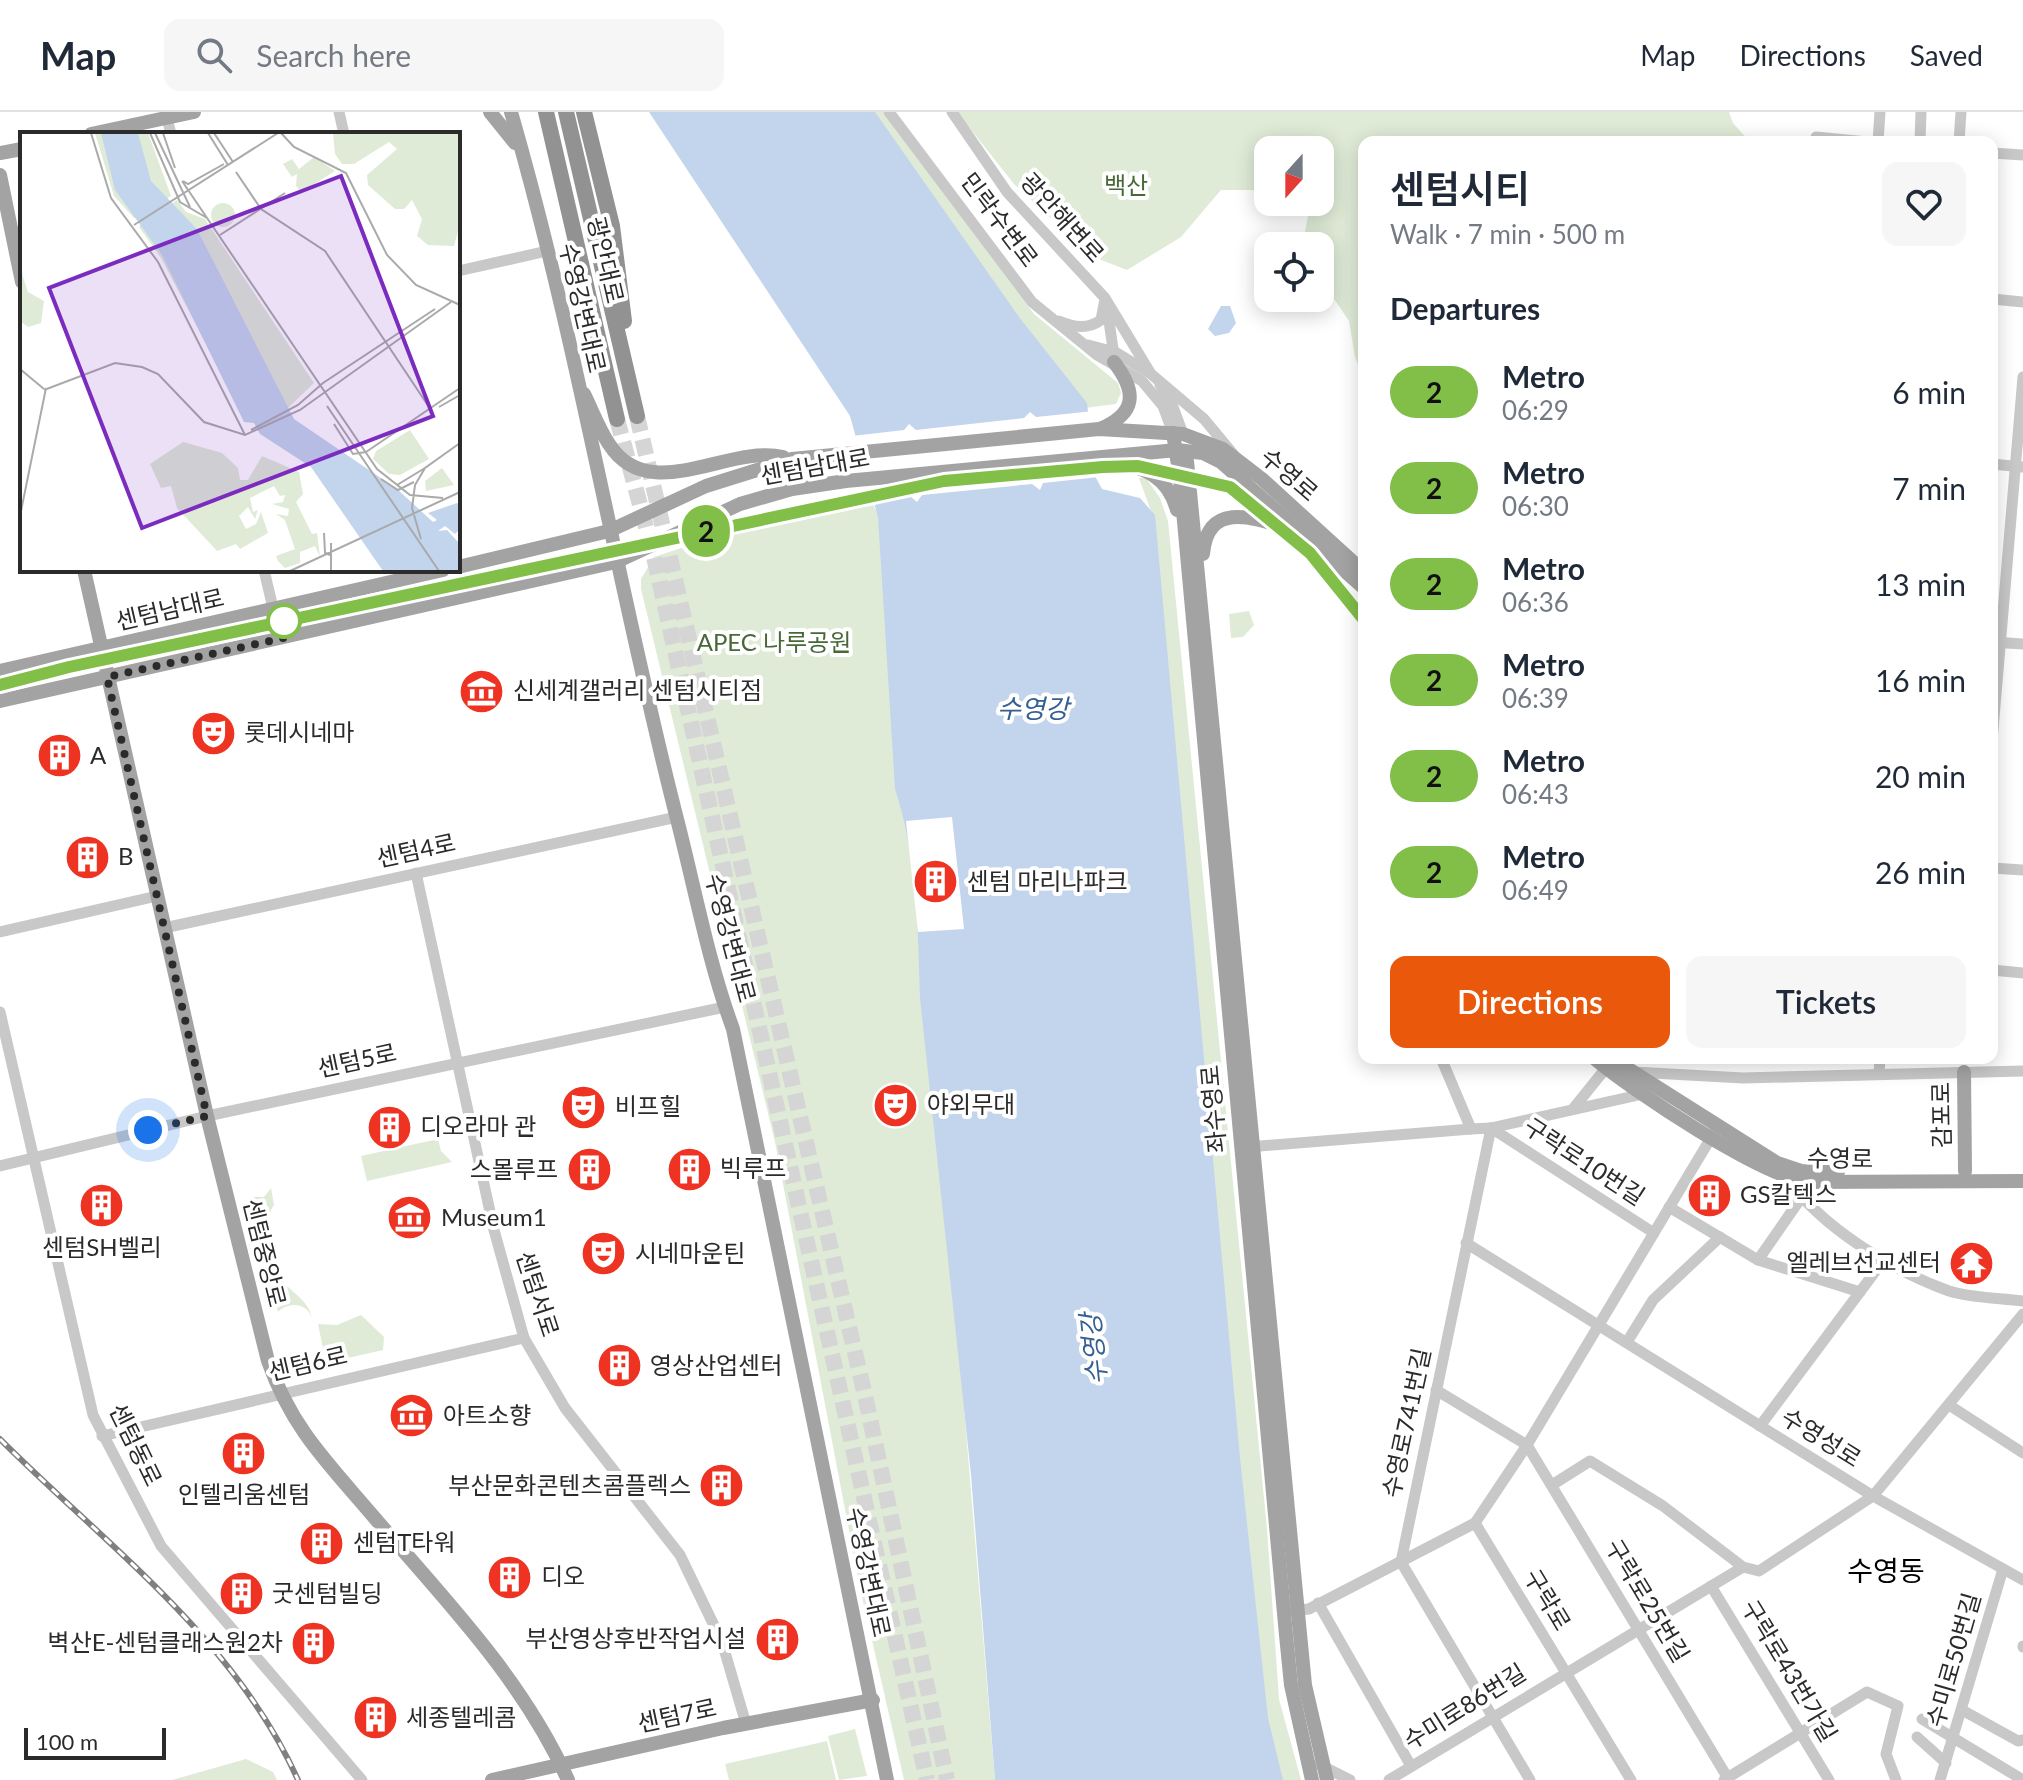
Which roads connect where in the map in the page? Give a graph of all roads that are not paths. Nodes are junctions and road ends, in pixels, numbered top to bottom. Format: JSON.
{"nodes":[{"id":1,"x":194,"y":112,"type":"edge"},
{"id":2,"x":339,"y":112,"type":"edge"},
{"id":3,"x":490,"y":112,"type":"edge"},
{"id":4,"x":511,"y":112,"type":"edge"},
{"id":5,"x":546,"y":112,"type":"edge"},
{"id":6,"x":566,"y":112,"type":"edge"},
{"id":7,"x":584,"y":112,"type":"edge"},
{"id":8,"x":889,"y":112,"type":"edge"},
{"id":9,"x":952,"y":112,"type":"edge"},
{"id":10,"x":1880,"y":112,"type":"edge"},
{"id":11,"x":1921,"y":112,"type":"edge"},
{"id":12,"x":1961,"y":112,"type":"edge"},
{"id":13,"x":167,"y":118,"type":"junction"},
{"id":14,"x":100,"y":132,"type":"edge"},
{"id":15,"x":170,"y":132,"type":"edge"},
{"id":16,"x":344,"y":132,"type":"edge"},
{"id":17,"x":1878,"y":136,"type":"edge"},
{"id":18,"x":1920,"y":136,"type":"edge"},
{"id":19,"x":1959,"y":136,"type":"edge"},
{"id":20,"x":20,"y":149,"type":"edge"},
{"id":21,"x":0,"y":153,"type":"edge"},
{"id":22,"x":1998,"y":153,"type":"edge"},
{"id":23,"x":523,"y":155,"type":"junction"},
{"id":24,"x":2023,"y":155,"type":"edge"},
{"id":25,"x":0,"y":175,"type":"edge"},
{"id":26,"x":547,"y":251,"type":"junction"},
{"id":27,"x":460,"y":271,"type":"edge"},
{"id":28,"x":20,"y":272,"type":"edge"},
{"id":29,"x":1105,"y":298,"type":"junction"},
{"id":30,"x":1998,"y":300,"type":"edge"},
{"id":31,"x":2023,"y":302,"type":"edge"},
{"id":32,"x":1044,"y":315,"type":"junction"},
{"id":33,"x":1114,"y":357,"type":"junction"},
{"id":34,"x":574,"y":374,"type":"junction"},
{"id":35,"x":1151,"y":374,"type":"junction"},
{"id":36,"x":2023,"y":377,"type":"edge"},
{"id":37,"x":617,"y":419,"type":"tunnel mouth"},
{"id":38,"x":1099,"y":429,"type":"junction"},
{"id":39,"x":1178,"y":434,"type":"junction"},
{"id":40,"x":1181,"y":450,"type":"junction"},
{"id":41,"x":1102,"y":456,"type":"junction"},
{"id":42,"x":792,"y":459,"type":"junction"},
{"id":43,"x":1237,"y":459,"type":"junction"},
{"id":44,"x":1998,"y":465,"type":"edge"},
{"id":45,"x":2019,"y":467,"type":"edge"},
{"id":46,"x":609,"y":531,"type":"junction"},
{"id":47,"x":1300,"y":531,"type":"junction"},
{"id":48,"x":1185,"y":534,"type":"junction"},
{"id":49,"x":616,"y":562,"type":"junction"},
{"id":50,"x":460,"y":567,"type":"edge"},
{"id":51,"x":1358,"y":567,"type":"edge"},
{"id":52,"x":1199,"y":570,"type":"junction"},
{"id":53,"x":84,"y":572,"type":"edge"},
{"id":54,"x":264,"y":572,"type":"edge"},
{"id":55,"x":434,"y":572,"type":"edge"},
{"id":56,"x":1358,"y":583,"type":"edge"},
{"id":57,"x":273,"y":608,"type":"junction"},
{"id":58,"x":1998,"y":627,"type":"edge"},
{"id":59,"x":1998,"y":642,"type":"edge"},
{"id":60,"x":2023,"y":644,"type":"edge"},
{"id":61,"x":100,"y":649,"type":"junction"},
{"id":62,"x":0,"y":671,"type":"edge"},
{"id":63,"x":107,"y":677,"type":"junction"},
{"id":64,"x":0,"y":701,"type":"edge"},
{"id":65,"x":677,"y":817,"type":"junction"},
{"id":66,"x":1998,"y":868,"type":"edge"},
{"id":67,"x":2023,"y":870,"type":"edge"},
{"id":68,"x":416,"y":873,"type":"junction"},
{"id":69,"x":157,"y":896,"type":"junction"},
{"id":70,"x":164,"y":928,"type":"junction"},
{"id":71,"x":0,"y":932,"type":"edge"},
{"id":72,"x":1998,"y":971,"type":"edge"},
{"id":73,"x":2023,"y":973,"type":"edge"},
{"id":74,"x":725,"y":1007,"type":"junction"},
{"id":75,"x":0,"y":1012,"type":"edge"},
{"id":76,"x":456,"y":1062,"type":"junction"},
{"id":77,"x":1444,"y":1064,"type":"edge"},
{"id":78,"x":1604,"y":1064,"type":"edge"},
{"id":79,"x":1609,"y":1064,"type":"edge"},
{"id":80,"x":1613,"y":1064,"type":"edge"},
{"id":81,"x":1880,"y":1064,"type":"edge"},
{"id":82,"x":1964,"y":1065,"type":"edge"},
{"id":83,"x":2023,"y":1071,"type":"edge"},
{"id":84,"x":1630,"y":1072,"type":"junction"},
{"id":85,"x":1879,"y":1074,"type":"junction"},
{"id":86,"x":1643,"y":1094,"type":"junction"},
{"id":87,"x":1573,"y":1109,"type":"junction"},
{"id":88,"x":207,"y":1116,"type":"junction"},
{"id":89,"x":1491,"y":1128,"type":"junction"},
{"id":90,"x":1471,"y":1129,"type":"junction"},
{"id":91,"x":1714,"y":1132,"type":"junction"},
{"id":92,"x":1247,"y":1147,"type":"junction"},
{"id":93,"x":31,"y":1158,"type":"junction"},
{"id":94,"x":0,"y":1166,"type":"edge"},
{"id":95,"x":1965,"y":1171,"type":"junction"},
{"id":96,"x":2023,"y":1172,"type":"edge"},
{"id":97,"x":1787,"y":1178,"type":"junction"},
{"id":98,"x":2023,"y":1181,"type":"edge"},
{"id":99,"x":1801,"y":1198,"type":"junction"},
{"id":100,"x":1669,"y":1207,"type":"junction"},
{"id":101,"x":1654,"y":1233,"type":"junction"},
{"id":102,"x":1720,"y":1237,"type":"junction"},
{"id":103,"x":1466,"y":1243,"type":"junction"},
{"id":104,"x":1758,"y":1260,"type":"junction"},
{"id":105,"x":1883,"y":1261,"type":"junction"},
{"id":106,"x":1860,"y":1292,"type":"junction"},
{"id":107,"x":2023,"y":1301,"type":"edge"},
{"id":108,"x":2021,"y":1320,"type":"edge"},
{"id":109,"x":1599,"y":1325,"type":"junction"},
{"id":110,"x":524,"y":1338,"type":"junction"},
{"id":111,"x":1627,"y":1342,"type":"junction"},
{"id":112,"x":1436,"y":1390,"type":"junction"},
{"id":113,"x":280,"y":1393,"type":"junction"},
{"id":114,"x":1949,"y":1405,"type":"junction"},
{"id":115,"x":1760,"y":1426,"type":"junction"},
{"id":116,"x":102,"y":1436,"type":"junction"},
{"id":117,"x":1527,"y":1445,"type":"junction"},
{"id":118,"x":2023,"y":1453,"type":"edge"},
{"id":119,"x":1552,"y":1485,"type":"junction"},
{"id":120,"x":1873,"y":1496,"type":"junction"},
{"id":121,"x":1475,"y":1523,"type":"junction"},
{"id":122,"x":1401,"y":1562,"type":"junction"},
{"id":123,"x":1743,"y":1567,"type":"junction"},
{"id":124,"x":2003,"y":1569,"type":"junction"},
{"id":125,"x":2023,"y":1580,"type":"edge"},
{"id":126,"x":1711,"y":1586,"type":"junction"},
{"id":127,"x":1318,"y":1603,"type":"junction"},
{"id":128,"x":1291,"y":1612,"type":"junction"},
{"id":129,"x":1638,"y":1628,"type":"junction"},
{"id":130,"x":1565,"y":1671,"type":"junction"},
{"id":131,"x":873,"y":1700,"type":"junction"},
{"id":132,"x":1962,"y":1710,"type":"junction"},
{"id":133,"x":1491,"y":1717,"type":"junction"},
{"id":134,"x":1922,"y":1719,"type":"dead end"},
{"id":135,"x":746,"y":1724,"type":"junction"},
{"id":136,"x":1802,"y":1733,"type":"junction"},
{"id":137,"x":1917,"y":1737,"type":"dead end"},
{"id":138,"x":1954,"y":1737,"type":"junction"},
{"id":139,"x":2023,"y":1740,"type":"edge"},
{"id":140,"x":1308,"y":1759,"type":"junction"},
{"id":141,"x":1946,"y":1763,"type":"junction"},
{"id":142,"x":561,"y":1765,"type":"junction"},
{"id":143,"x":1411,"y":1766,"type":"junction"},
{"id":144,"x":1327,"y":1775,"type":"edge"},
{"id":145,"x":1727,"y":1779,"type":"edge"},
{"id":146,"x":362,"y":1780,"type":"edge"},
{"id":147,"x":492,"y":1780,"type":"edge"},
{"id":148,"x":568,"y":1780,"type":"edge"},
{"id":149,"x":887,"y":1780,"type":"edge"},
{"id":150,"x":1312,"y":1780,"type":"edge"},
{"id":151,"x":1350,"y":1780,"type":"edge"},
{"id":152,"x":1389,"y":1780,"type":"edge"},
{"id":153,"x":1530,"y":1780,"type":"edge"},
{"id":154,"x":1631,"y":1780,"type":"edge"},
{"id":155,"x":1829,"y":1780,"type":"edge"},
{"id":156,"x":1896,"y":1780,"type":"edge"},
{"id":157,"x":1940,"y":1780,"type":"edge"},
{"id":158,"x":2023,"y":1780,"type":"edge"}],
"edges":[{"from":1,"to":13,"type":"main road"},
{"from":2,"to":16,"type":"street"},
{"from":3,"to":23,"type":"main road"},
{"from":4,"to":23,"type":"main road","name":"수영강변대로"},
{"from":5,"to":37,"type":"highway","name":"광안대로"},
{"from":6,"to":7,"type":"highway","name":"광안대로"},
{"from":8,"to":32,"type":"street","name":"민락수변로"},
{"from":9,"to":29,"type":"street","name":"광안해변로"},
{"from":10,"to":17,"type":"street"},
{"from":11,"to":18,"type":"street"},
{"from":12,"to":19,"type":"street"},
{"from":13,"to":14,"type":"main road"},
{"from":13,"to":15,"type":"street"},
{"from":20,"to":21,"type":"main road"},
{"from":22,"to":24,"type":"street"},
{"from":23,"to":26,"type":"main road","name":"수영강변대로"},
{"from":25,"to":28,"type":"main road"},
{"from":26,"to":27,"type":"street"},
{"from":26,"to":34,"type":"main road","name":"수영강변대로"},
{"from":29,"to":32,"type":"street"},
{"from":29,"to":33,"type":"street","name":"광안해변로"},
{"from":29,"to":35,"type":"street"},
{"from":30,"to":31,"type":"street"},
{"from":32,"to":33,"type":"street","name":"민락수변로"},
{"from":33,"to":35,"type":"street","name":"민락수변로"},
{"from":33,"to":38,"type":"main road"},
{"from":33,"to":39,"type":"street","name":"민락수변로"},
{"from":34,"to":42,"type":"main road"},
{"from":34,"to":46,"type":"main road","name":"수영강변대로"},
{"from":35,"to":39,"type":"street","name":"민락수변로"},
{"from":35,"to":43,"type":"street"},
{"from":36,"to":45,"type":"street"},
{"from":38,"to":39,"type":"main road","name":"센텀남대로"},
{"from":38,"to":42,"type":"main road","name":"센텀남대로"},
{"from":39,"to":40,"type":"main road","name":"좌수영로"},
{"from":39,"to":43,"type":"main road","name":"수영로"},
{"from":40,"to":41,"type":"main road","name":"센텀남대로"},
{"from":40,"to":47,"type":"main road","name":"수영로"},
{"from":40,"to":48,"type":"main road","name":"좌수영로"},
{"from":40,"to":52,"type":"main road","name":"좌수영로"},
{"from":41,"to":48,"type":"main road"},
{"from":41,"to":49,"type":"main road","name":"센텀남대로"},
{"from":42,"to":46,"type":"main road","name":"센텀남대로"},
{"from":43,"to":51,"type":"main road","name":"수영로"},
{"from":44,"to":45,"type":"street"},
{"from":45,"to":58,"type":"street"},
{"from":46,"to":49,"type":"main road","name":"수영강변대로"},
{"from":46,"to":50,"type":"main road","name":"센텀남대로"},
{"from":47,"to":52,"type":"main road"},
{"from":47,"to":56,"type":"main road","name":"수영로"},
{"from":48,"to":92,"type":"main road","name":"좌수영로"},
{"from":49,"to":63,"type":"main road","name":"센텀남대로"},
{"from":49,"to":65,"type":"main road","name":"수영강변대로"},
{"from":52,"to":92,"type":"main road","name":"좌수영로"},
{"from":53,"to":61,"type":"main road","name":"센텀중앙로"},
{"from":54,"to":57,"type":"street"},
{"from":55,"to":57,"type":"main road","name":"센텀남대로"},
{"from":57,"to":61,"type":"main road","name":"센텀남대로"},
{"from":59,"to":60,"type":"street"},
{"from":61,"to":62,"type":"main road","name":"센텀남대로"},
{"from":61,"to":63,"type":"main road","name":"센텀중앙로"},
{"from":63,"to":64,"type":"main road","name":"센텀남대로"},
{"from":63,"to":69,"type":"main road","name":"센텀중앙로"},
{"from":65,"to":68,"type":"street","name":"센텀4로"},
{"from":65,"to":74,"type":"main road","name":"수영강변대로"},
{"from":66,"to":67,"type":"street"},
{"from":68,"to":70,"type":"street","name":"센텀4로"},
{"from":68,"to":76,"type":"street","name":"센텀서로"},
{"from":69,"to":70,"type":"main road","name":"센텀중앙로"},
{"from":69,"to":71,"type":"street"},
{"from":70,"to":88,"type":"main road","name":"센텀중앙로"},
{"from":72,"to":73,"type":"street"},
{"from":74,"to":76,"type":"street","name":"센텀5로"},
{"from":74,"to":131,"type":"main road","name":"수영강변대로"},
{"from":75,"to":93,"type":"street","name":"센텀동로"},
{"from":76,"to":88,"type":"street","name":"센텀5로"},
{"from":76,"to":110,"type":"street","name":"센텀서로"},
{"from":77,"to":90,"type":"street"},
{"from":78,"to":87,"type":"street"},
{"from":79,"to":86,"type":"main road","name":"수영로"},
{"from":80,"to":84,"type":"main road","name":"수영로"},
{"from":81,"to":85,"type":"street"},
{"from":82,"to":83,"type":"street"},
{"from":82,"to":85,"type":"street"},
{"from":82,"to":95,"type":"main road","name":"감포로"},
{"from":84,"to":85,"type":"street"},
{"from":84,"to":91,"type":"main road","name":"수영로"},
{"from":86,"to":87,"type":"street"},
{"from":86,"to":91,"type":"main road","name":"수영로"},
{"from":87,"to":89,"type":"street"},
{"from":88,"to":93,"type":"street","name":"센텀5로"},
{"from":88,"to":113,"type":"main road","name":"센텀중앙로"},
{"from":89,"to":90,"type":"street"},
{"from":89,"to":101,"type":"street","name":"구락로10번길"},
{"from":89,"to":103,"type":"street","name":"수영로741번길"},
{"from":90,"to":92,"type":"street"},
{"from":91,"to":95,"type":"main road","name":"수영로"},
{"from":91,"to":97,"type":"main road","name":"수영로"},
{"from":91,"to":100,"type":"street"},
{"from":92,"to":128,"type":"main road","name":"좌수영로"},
{"from":92,"to":128,"type":"main road","name":"좌수영로"},
{"from":93,"to":94,"type":"street","name":"센텀5로"},
{"from":93,"to":116,"type":"street","name":"센텀동로"},
{"from":95,"to":96,"type":"main road","name":"수영로"},
{"from":97,"to":98,"type":"main road","name":"수영로"},
{"from":97,"to":99,"type":"street"},
{"from":99,"to":104,"type":"street","name":"수영로"},
{"from":99,"to":105,"type":"street"},
{"from":100,"to":101,"type":"street"},
{"from":100,"to":102,"type":"street"},
{"from":101,"to":109,"type":"street"},
{"from":102,"to":104,"type":"street"},
{"from":102,"to":111,"type":"street"},
{"from":103,"to":109,"type":"street","name":"수영성로"},
{"from":103,"to":112,"type":"street","name":"수영로741번길"},
{"from":104,"to":106,"type":"street"},
{"from":105,"to":106,"type":"street"},
{"from":105,"to":107,"type":"street"},
{"from":106,"to":115,"type":"street"},
{"from":108,"to":114,"type":"street","name":"수미로86번길"},
{"from":109,"to":111,"type":"street","name":"수영성로"},
{"from":109,"to":117,"type":"street"},
{"from":110,"to":113,"type":"street","name":"센텀6로"},
{"from":110,"to":135,"type":"street","name":"센텀서로"},
{"from":111,"to":115,"type":"street","name":"수영성로"},
{"from":112,"to":117,"type":"street"},
{"from":112,"to":122,"type":"street","name":"수영로741번길"},
{"from":113,"to":116,"type":"street","name":"센텀6로"},
{"from":113,"to":142,"type":"main road","name":"센텀중앙로"},
{"from":114,"to":118,"type":"street"},
{"from":114,"to":120,"type":"street","name":"수미로86번길"},
{"from":115,"to":120,"type":"street","name":"수영성로"},
{"from":116,"to":146,"type":"street","name":"센텀동로"},
{"from":117,"to":119,"type":"street","name":"구락로25번길"},
{"from":117,"to":121,"type":"street"},
{"from":119,"to":123,"type":"street"},
{"from":119,"to":129,"type":"street","name":"구락로25번길"},
{"from":120,"to":123,"type":"street","name":"수미로86번길"},
{"from":120,"to":124,"type":"street","name":"수영성로"},
{"from":121,"to":122,"type":"street"},
{"from":121,"to":130,"type":"street","name":"구락로"},
{"from":122,"to":127,"type":"street"},
{"from":122,"to":133,"type":"street"},
{"from":123,"to":126,"type":"street","name":"수미로86번길"},
{"from":124,"to":125,"type":"street","name":"수영성로"},
{"from":124,"to":132,"type":"street","name":"수미로50번길"},
{"from":126,"to":129,"type":"street","name":"수미로86번길"},
{"from":126,"to":136,"type":"street","name":"구락로43번가길"},
{"from":127,"to":128,"type":"street"},
{"from":127,"to":143,"type":"street"},
{"from":128,"to":140,"type":"main road","name":"좌수영로"},
{"from":128,"to":144,"type":"main road","name":"좌수영로"},
{"from":129,"to":130,"type":"street","name":"수미로86번길"},
{"from":129,"to":145,"type":"street","name":"구락로25번길"},
{"from":130,"to":133,"type":"street","name":"수미로86번길"},
{"from":130,"to":154,"type":"street","name":"구락로"},
{"from":131,"to":135,"type":"main road","name":"센텀7로"},
{"from":131,"to":149,"type":"main road","name":"수영강변대로"},
{"from":132,"to":138,"type":"street","name":"수미로50번길"},
{"from":132,"to":139,"type":"street"},
{"from":133,"to":143,"type":"street","name":"수미로86번길"},
{"from":133,"to":153,"type":"street"},
{"from":134,"to":138,"type":"street"},
{"from":135,"to":142,"type":"main road","name":"센텀7로"},
{"from":136,"to":145,"type":"street"},
{"from":136,"to":155,"type":"street","name":"구락로43번가길"},
{"from":136,"to":156,"type":"street","name":"수미로50번길"},
{"from":137,"to":141,"type":"street","name":"수미로50번길"},
{"from":138,"to":141,"type":"street","name":"수미로50번길"},
{"from":138,"to":158,"type":"street"},
{"from":140,"to":144,"type":"street"},
{"from":140,"to":150,"type":"main road","name":"좌수영로"},
{"from":141,"to":157,"type":"street","name":"수미로50번길"},
{"from":142,"to":147,"type":"main road","name":"센텀7로"},
{"from":142,"to":148,"type":"main road","name":"센텀중앙로"},
{"from":143,"to":152,"type":"street","name":"수미로86번길"},
{"from":144,"to":151,"type":"street"}]}
